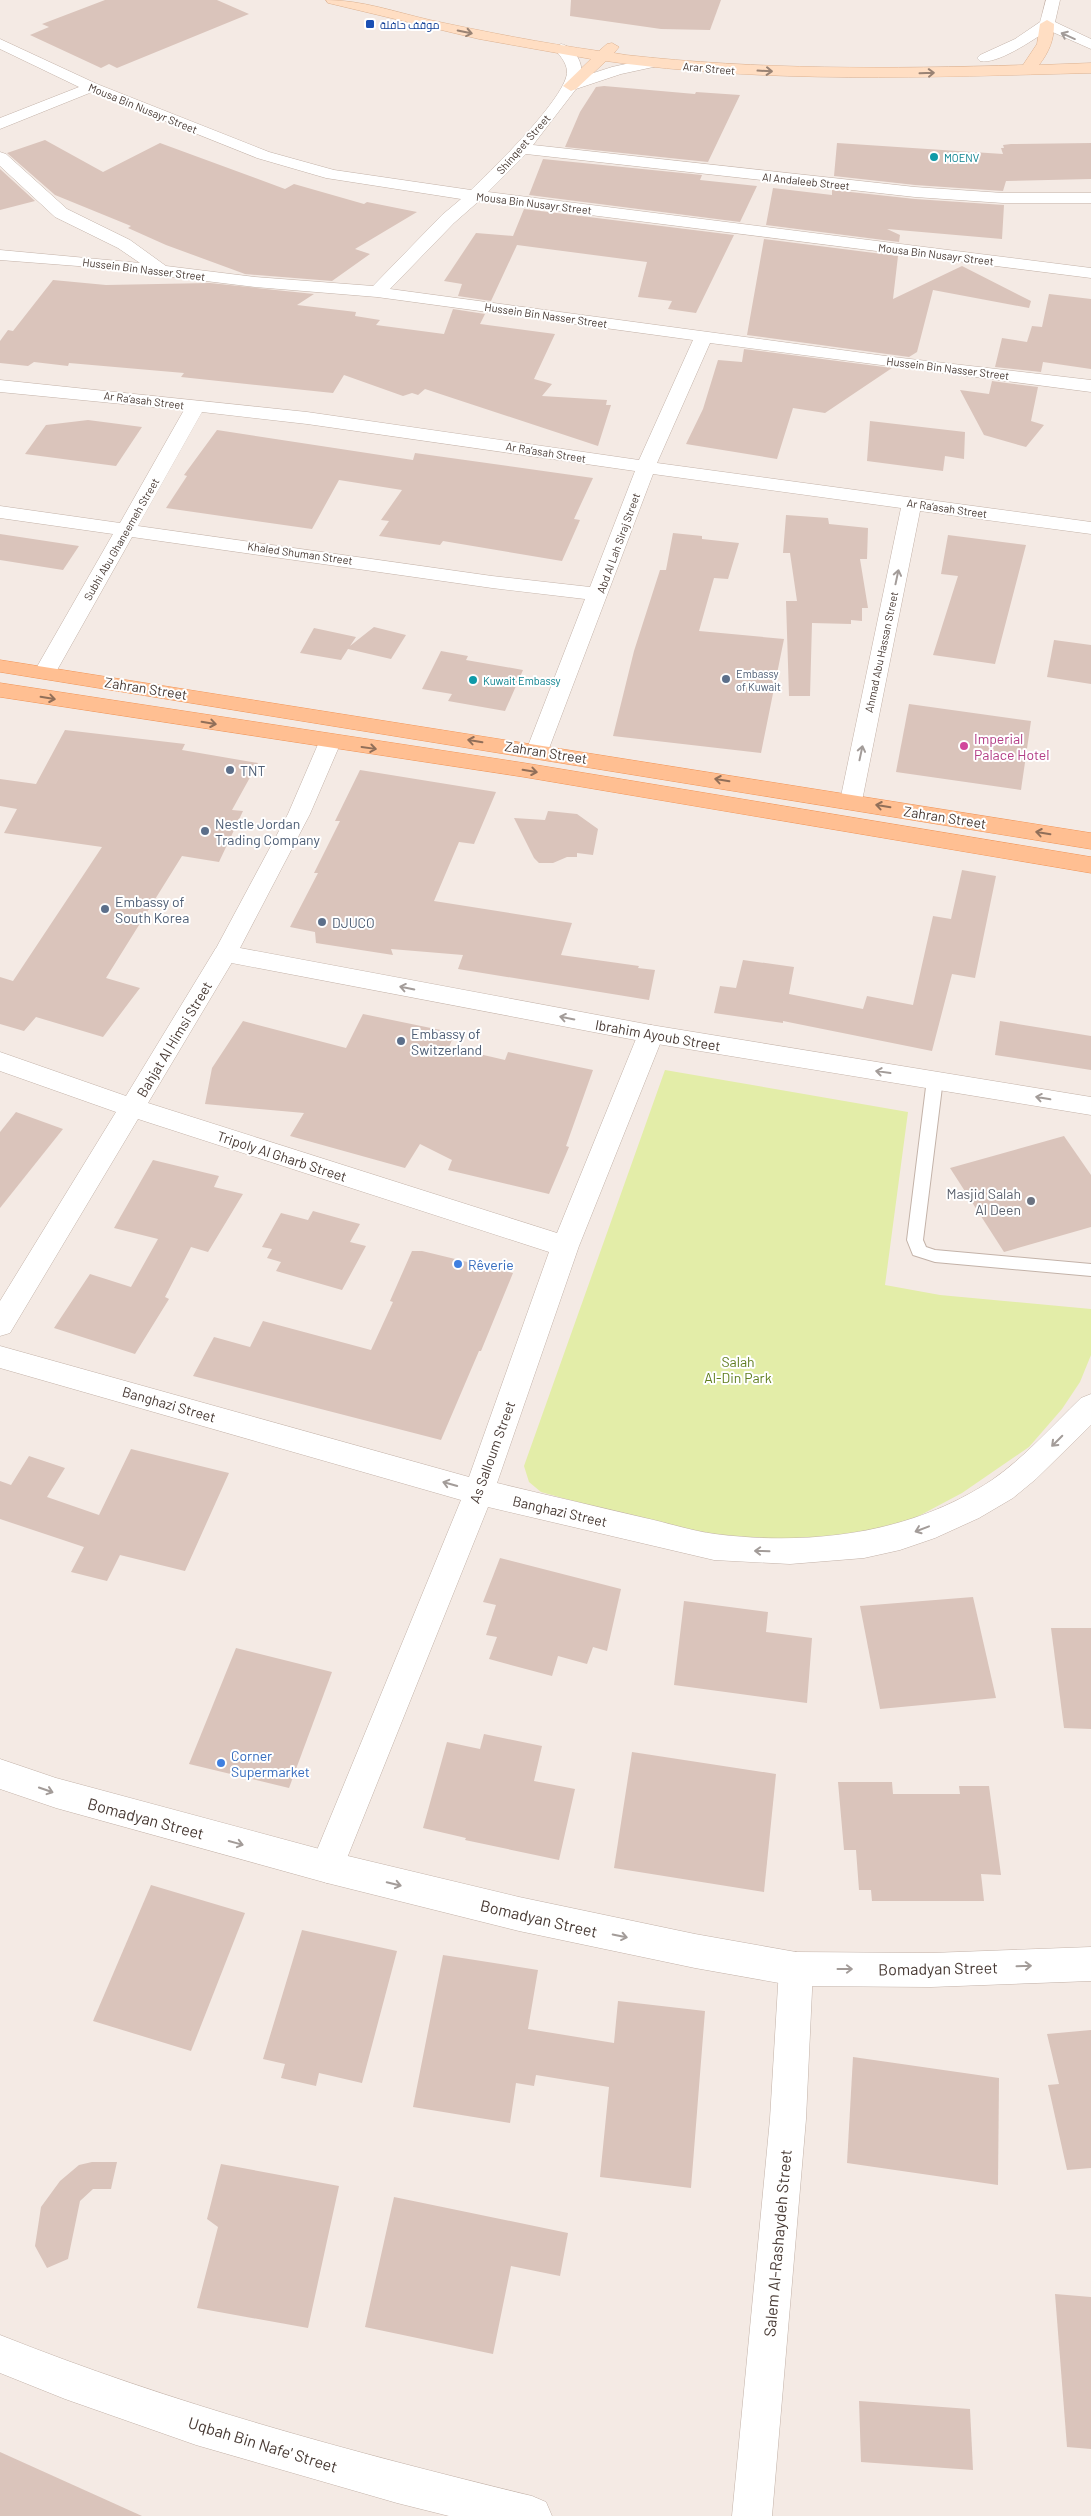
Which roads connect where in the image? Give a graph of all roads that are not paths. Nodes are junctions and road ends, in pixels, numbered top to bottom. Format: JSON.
{"nodes":[{"id":1,"x":333,"y":0,"type":"edge"},
{"id":2,"x":382,"y":0,"type":"edge"},
{"id":3,"x":1053,"y":0,"type":"edge"},
{"id":4,"x":1047,"y":24,"type":"junction"},
{"id":5,"x":0,"y":43,"type":"edge"},
{"id":6,"x":620,"y":44,"type":"junction"},
{"id":7,"x":1091,"y":45,"type":"edge"},
{"id":8,"x":561,"y":48,"type":"junction"},
{"id":9,"x":1091,"y":54,"type":"edge"},
{"id":10,"x":600,"y":56,"type":"junction"},
{"id":11,"x":1039,"y":56,"type":"junction"},
{"id":12,"x":985,"y":58,"type":"junction"},
{"id":13,"x":653,"y":63,"type":"junction"},
{"id":14,"x":1091,"y":68,"type":"edge"},
{"id":15,"x":1027,"y":70,"type":"junction"},
{"id":16,"x":571,"y":86,"type":"junction"},
{"id":17,"x":92,"y":87,"type":"junction"},
{"id":18,"x":0,"y":124,"type":"edge"},
{"id":19,"x":522,"y":149,"type":"junction"},
{"id":20,"x":0,"y":157,"type":"edge"},
{"id":21,"x":422,"y":188,"type":"junction"},
{"id":22,"x":476,"y":195,"type":"junction"},
{"id":23,"x":1091,"y":198,"type":"edge"},
{"id":24,"x":448,"y":219,"type":"junction"},
{"id":25,"x":0,"y":255,"type":"edge"},
{"id":26,"x":162,"y":270,"type":"junction"},
{"id":27,"x":1091,"y":274,"type":"edge"},
{"id":28,"x":378,"y":292,"type":"junction"},
{"id":29,"x":704,"y":336,"type":"junction"},
{"id":30,"x":0,"y":386,"type":"edge"},
{"id":31,"x":1091,"y":386,"type":"edge"},
{"id":32,"x":196,"y":406,"type":"junction"},
{"id":33,"x":646,"y":467,"type":"junction"},
{"id":34,"x":912,"y":503,"type":"junction"},
{"id":35,"x":0,"y":512,"type":"edge"},
{"id":36,"x":1091,"y":528,"type":"edge"},
{"id":37,"x":128,"y":529,"type":"junction"},
{"id":38,"x":599,"y":594,"type":"junction"},
{"id":39,"x":0,"y":666,"type":"edge"},
{"id":40,"x":45,"y":672,"type":"junction"},
{"id":41,"x":0,"y":690,"type":"edge"},
{"id":42,"x":330,"y":742,"type":"junction"},
{"id":43,"x":537,"y":751,"type":"junction"},
{"id":44,"x":851,"y":801,"type":"junction"},
{"id":45,"x":1091,"y":840,"type":"edge"},
{"id":46,"x":1091,"y":865,"type":"edge"},
{"id":47,"x":226,"y":954,"type":"junction"},
{"id":48,"x":651,"y":1034,"type":"junction"},
{"id":49,"x":0,"y":1061,"type":"edge"},
{"id":50,"x":934,"y":1079,"type":"junction"},
{"id":51,"x":1091,"y":1106,"type":"edge"},
{"id":52,"x":133,"y":1108,"type":"junction"},
{"id":53,"x":564,"y":1246,"type":"junction"},
{"id":54,"x":1091,"y":1270,"type":"edge"},
{"id":55,"x":0,"y":1325,"type":"edge"},
{"id":56,"x":0,"y":1357,"type":"edge"},
{"id":57,"x":1091,"y":1406,"type":"edge"},
{"id":58,"x":479,"y":1492,"type":"junction"},
{"id":59,"x":0,"y":1774,"type":"edge"},
{"id":60,"x":327,"y":1868,"type":"junction"},
{"id":61,"x":1091,"y":1964,"type":"edge"},
{"id":62,"x":796,"y":1969,"type":"junction"},
{"id":63,"x":0,"y":2354,"type":"edge"},
{"id":64,"x":532,"y":2516,"type":"edge"},
{"id":65,"x":752,"y":2516,"type":"edge"}],
"edges":[{"from":1,"to":8,"type":"main road","name":"Arar Street","one_way":true},
{"from":2,"to":6,"type":"main road","name":"Arar Street"},
{"from":3,"to":4,"type":"street"},
{"from":7,"to":4,"type":"street","one_way":true},
{"from":4,"to":11,"type":"main road"},
{"from":4,"to":12,"type":"street"},
{"from":5,"to":17,"type":"street","name":"Mousa Bin Nusayr Street"},
{"from":6,"to":10,"type":"main road"},
{"from":6,"to":12,"type":"main road","name":"Arar Street"},
{"from":8,"to":10,"type":"main road","name":"Arar Street"},
{"from":8,"to":16,"type":"street"},
{"from":9,"to":11,"type":"main road","name":"Arar Street"},
{"from":10,"to":13,"type":"main road","name":"Arar Street"},
{"from":10,"to":16,"type":"main road"},
{"from":11,"to":12,"type":"main road","name":"Arar Street"},
{"from":11,"to":15,"type":"main road"},
{"from":13,"to":15,"type":"main road","name":"Arar Street","one_way":true},
{"from":13,"to":16,"type":"street"},
{"from":14,"to":15,"type":"main road","name":"Arar Street"},
{"from":16,"to":19,"type":"street","name":"Shinqeet Street"},
{"from":17,"to":18,"type":"street"},
{"from":17,"to":21,"type":"street","name":"Mousa Bin Nusayr Street"},
{"from":19,"to":22,"type":"street","name":"Shinqeet Street"},
{"from":19,"to":23,"type":"street","name":"Al Andaleeb Street"},
{"from":20,"to":26,"type":"street"},
{"from":21,"to":22,"type":"street","name":"Mousa Bin Nusayr Street"},
{"from":21,"to":24,"type":"street"},
{"from":22,"to":24,"type":"street","name":"Shinqeet Street"},
{"from":22,"to":27,"type":"street","name":"Mousa Bin Nusayr Street"},
{"from":24,"to":28,"type":"street","name":"Shinqeet Street"},
{"from":25,"to":26,"type":"street","name":"Hussein Bin Nasser Street"},
{"from":26,"to":28,"type":"street","name":"Hussein Bin Nasser Street"},
{"from":28,"to":29,"type":"street","name":"Hussein Bin Nasser Street"},
{"from":29,"to":31,"type":"street","name":"Hussein Bin Nasser Street"},
{"from":29,"to":33,"type":"street","name":"Abd Al Lah Siraj Street"},
{"from":30,"to":32,"type":"street","name":"Ar Ra’asah Street"},
{"from":32,"to":33,"type":"street","name":"Ar Ra’asah Street"},
{"from":32,"to":37,"type":"street","name":"Subhi Abu Ghaneemeh Street"},
{"from":33,"to":34,"type":"street","name":"Ar Ra’asah Street"},
{"from":33,"to":38,"type":"street","name":"Abd Al Lah Siraj Street"},
{"from":34,"to":36,"type":"street","name":"Ar Ra’asah Street"},
{"from":44,"to":34,"type":"street","name":"Ahmad Abu Hassan Street","one_way":true},
{"from":35,"to":37,"type":"street","name":"Khaled Shuman Street"},
{"from":37,"to":38,"type":"street","name":"Khaled Shuman Street"},
{"from":37,"to":40,"type":"street","name":"Subhi Abu Ghaneemeh Street"},
{"from":38,"to":43,"type":"street","name":"Abd Al Lah Siraj Street"},
{"from":39,"to":40,"type":"main road","name":"Zahran Street"},
{"from":43,"to":40,"type":"main road","name":"Zahran Street","one_way":true},
{"from":41,"to":42,"type":"main road","name":"Zahran Street","one_way":true},
{"from":42,"to":46,"type":"main road","name":"Zahran Street","one_way":true},
{"from":42,"to":47,"type":"street","name":"Bahjat Al Himsi Street"},
{"from":44,"to":43,"type":"main road","name":"Zahran Street","one_way":true},
{"from":45,"to":44,"type":"main road","name":"Zahran Street","one_way":true},
{"from":48,"to":47,"type":"street","name":"Ibrahim Ayoub Street","one_way":true},
{"from":47,"to":52,"type":"street","name":"Bahjat Al Himsi Street"},
{"from":50,"to":48,"type":"street","name":"Ibrahim Ayoub Street","one_way":true},
{"from":48,"to":53,"type":"street","name":"As Salloum Street"},
{"from":49,"to":52,"type":"street","name":"Tripoly Al Gharb Street"},
{"from":51,"to":50,"type":"street","name":"Ibrahim Ayoub Street","one_way":true},
{"from":50,"to":54,"type":"lane"},
{"from":52,"to":53,"type":"street","name":"Tripoly Al Gharb Street"},
{"from":52,"to":55,"type":"street","name":"Bahjat Al Himsi Street"},
{"from":53,"to":58,"type":"street","name":"As Salloum Street"},
{"from":58,"to":56,"type":"street","name":"Banghazi Street","one_way":true},
{"from":57,"to":58,"type":"street","name":"Banghazi Street","one_way":true},
{"from":58,"to":60,"type":"street","name":"As Salloum Street"},
{"from":59,"to":60,"type":"street","name":"Bomadyan Street","one_way":true},
{"from":60,"to":62,"type":"street","name":"Bomadyan Street","one_way":true},
{"from":62,"to":61,"type":"street","name":"Bomadyan Street","one_way":true},
{"from":62,"to":65,"type":"street","name":"Salem Al-Rashaydeh Street"},
{"from":63,"to":64,"type":"street","name":"Uqbah Bin Nafe' Street"}]}
